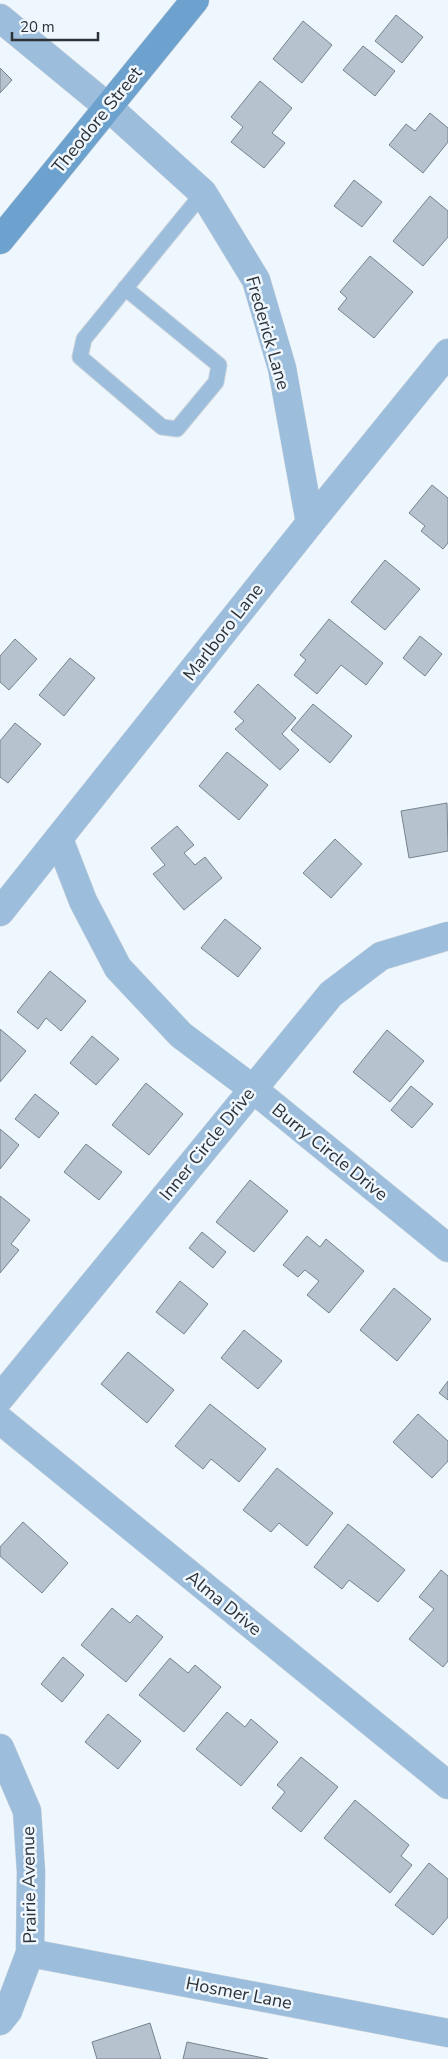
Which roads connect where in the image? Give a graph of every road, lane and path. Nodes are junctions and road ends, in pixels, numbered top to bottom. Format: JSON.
{"nodes":[{"id":1,"x":195,"y":0,"type":"edge"},
{"id":2,"x":0,"y":18,"type":"edge"},
{"id":3,"x":108,"y":107,"type":"junction"},
{"id":4,"x":203,"y":193,"type":"junction"},
{"id":5,"x":0,"y":240,"type":"edge"},
{"id":6,"x":125,"y":288,"type":"junction"},
{"id":7,"x":448,"y":353,"type":"edge"},
{"id":8,"x":310,"y":523,"type":"junction"},
{"id":9,"x":59,"y":839,"type":"junction"},
{"id":10,"x":0,"y":912,"type":"edge"},
{"id":11,"x":448,"y":936,"type":"edge"},
{"id":12,"x":252,"y":1089,"type":"junction"},
{"id":13,"x":448,"y":1248,"type":"edge"},
{"id":14,"x":0,"y":1398,"type":"edge"},
{"id":15,"x":0,"y":1420,"type":"edge"},
{"id":16,"x":0,"y":1748,"type":"edge"},
{"id":17,"x":448,"y":1785,"type":"edge"},
{"id":18,"x":30,"y":1953,"type":"junction"},
{"id":19,"x":0,"y":2021,"type":"edge"},
{"id":20,"x":448,"y":2033,"type":"edge"}],
"edges":[{"from":1,"to":3,"type":"main road","name":"Theodore Street"},
{"from":2,"to":3,"type":"street","name":"Frederick Lane"},
{"from":3,"to":4,"type":"street","name":"Frederick Lane"},
{"from":3,"to":5,"type":"main road","name":"Theodore Street"},
{"from":4,"to":6,"type":"lane"},
{"from":4,"to":8,"type":"street","name":"Frederick Lane"},
{"from":6,"to":6,"type":"lane"},
{"from":7,"to":8,"type":"street","name":"Marlboro Lane"},
{"from":8,"to":9,"type":"street","name":"Marlboro Lane"},
{"from":9,"to":10,"type":"street","name":"Marlboro Lane"},
{"from":9,"to":12,"type":"street","name":"Burry Circle Drive"},
{"from":11,"to":12,"type":"street","name":"Inner Circle Drive"},
{"from":12,"to":13,"type":"street","name":"Burry Circle Drive"},
{"from":12,"to":14,"type":"street","name":"Inner Circle Drive"},
{"from":15,"to":17,"type":"street","name":"Alma Drive"},
{"from":16,"to":18,"type":"street","name":"Prairie Avenue"},
{"from":18,"to":19,"type":"street","name":"Prairie Avenue"},
{"from":18,"to":20,"type":"street","name":"Hosmer Lane"}]}
